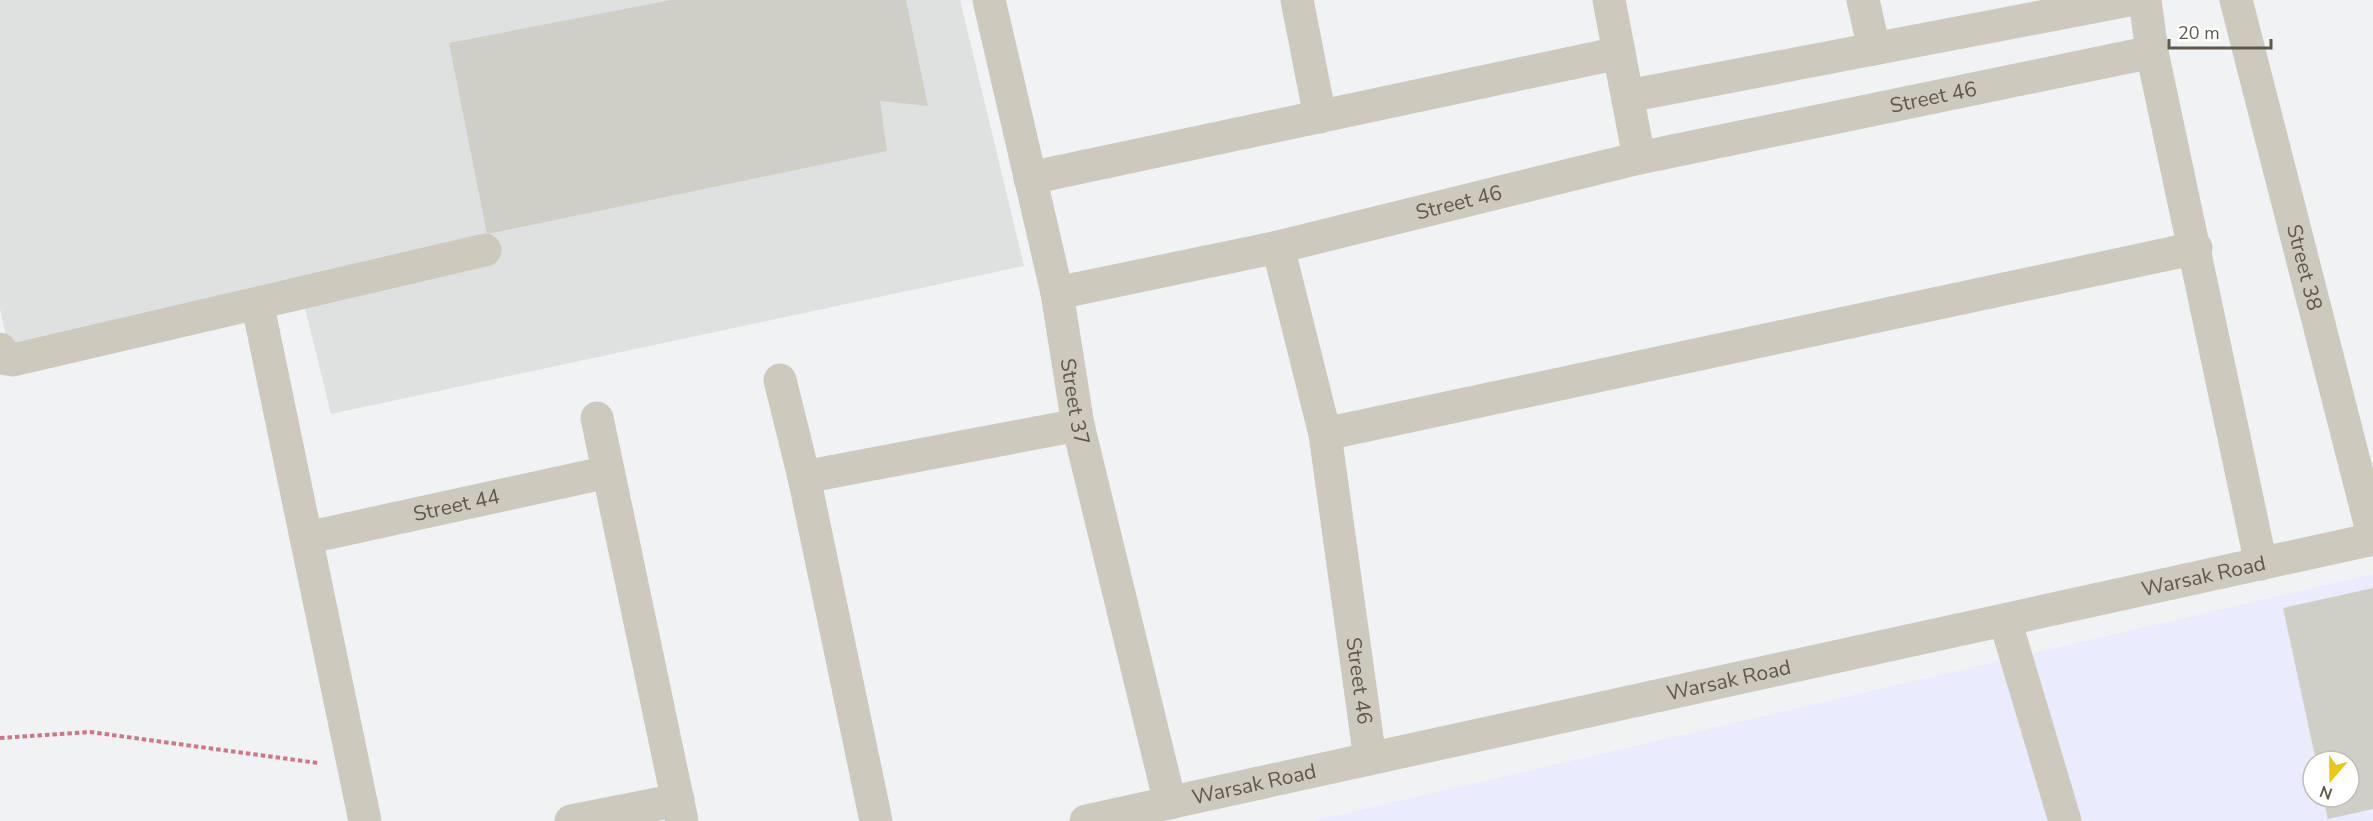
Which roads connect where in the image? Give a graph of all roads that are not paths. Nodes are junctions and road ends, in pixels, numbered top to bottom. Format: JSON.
{"nodes":[{"id":1,"x":989,"y":0,"type":"edge"},
{"id":2,"x":1297,"y":0,"type":"edge"},
{"id":3,"x":1609,"y":0,"type":"edge"},
{"id":4,"x":1863,"y":0,"type":"edge"},
{"id":5,"x":2129,"y":0,"type":"edge"},
{"id":6,"x":2145,"y":0,"type":"edge"},
{"id":7,"x":2236,"y":0,"type":"edge"},
{"id":8,"x":1874,"y":49,"type":"junction"},
{"id":9,"x":2152,"y":52,"type":"junction"},
{"id":10,"x":1619,"y":53,"type":"junction"},
{"id":11,"x":1629,"y":96,"type":"junction"},
{"id":12,"x":1320,"y":117,"type":"junction"},
{"id":13,"x":1639,"y":158,"type":"junction"},
{"id":14,"x":1030,"y":178,"type":"junction"},
{"id":15,"x":1278,"y":247,"type":"junction"},
{"id":16,"x":2196,"y":248,"type":"junction"},
{"id":17,"x":486,"y":250,"type":"dead end"},
{"id":18,"x":1057,"y":293,"type":"junction"},
{"id":19,"x":260,"y":316,"type":"dead end"},
{"id":20,"x":0,"y":349,"type":"edge"},
{"id":21,"x":780,"y":380,"type":"dead end"},
{"id":22,"x":597,"y":418,"type":"dead end"},
{"id":23,"x":1078,"y":425,"type":"junction"},
{"id":24,"x":1325,"y":434,"type":"junction"},
{"id":25,"x":608,"y":472,"type":"junction"},
{"id":26,"x":804,"y":477,"type":"junction"},
{"id":27,"x":2373,"y":537,"type":"edge"},
{"id":28,"x":306,"y":538,"type":"junction"},
{"id":29,"x":2261,"y":564,"type":"junction"},
{"id":30,"x":2005,"y":620,"type":"junction"},
{"id":31,"x":1370,"y":759,"type":"junction"},
{"id":32,"x":1170,"y":802,"type":"junction"},
{"id":33,"x":680,"y":810,"type":"edge"},
{"id":34,"x":365,"y":821,"type":"edge"},
{"id":35,"x":571,"y":821,"type":"edge"},
{"id":36,"x":876,"y":821,"type":"edge"},
{"id":37,"x":1086,"y":821,"type":"edge"},
{"id":38,"x":2065,"y":821,"type":"edge"}],
"edges":[{"from":1,"to":14,"type":"street","name":"Street 37"},
{"from":2,"to":12,"type":"street"},
{"from":3,"to":10,"type":"street"},
{"from":4,"to":8,"type":"street"},
{"from":5,"to":8,"type":"street"},
{"from":6,"to":9,"type":"street"},
{"from":7,"to":27,"type":"street","name":"Street 38"},
{"from":8,"to":11,"type":"street"},
{"from":9,"to":13,"type":"street","name":"Street 46"},
{"from":9,"to":16,"type":"street"},
{"from":10,"to":11,"type":"street"},
{"from":10,"to":12,"type":"street"},
{"from":11,"to":13,"type":"street"},
{"from":12,"to":14,"type":"street"},
{"from":13,"to":15,"type":"street","name":"Street 46"},
{"from":14,"to":18,"type":"street","name":"Street 37"},
{"from":15,"to":18,"type":"street"},
{"from":15,"to":24,"type":"street","name":"Street 46"},
{"from":16,"to":24,"type":"street"},
{"from":16,"to":29,"type":"street"},
{"from":17,"to":20,"type":"street"},
{"from":18,"to":23,"type":"street","name":"Street 37"},
{"from":19,"to":28,"type":"street"},
{"from":21,"to":26,"type":"street"},
{"from":22,"to":25,"type":"street"},
{"from":23,"to":26,"type":"street"},
{"from":23,"to":32,"type":"street","name":"Street 37"},
{"from":24,"to":31,"type":"street","name":"Street 46"},
{"from":25,"to":28,"type":"street","name":"Street 44"},
{"from":25,"to":33,"type":"street"},
{"from":26,"to":36,"type":"street"},
{"from":27,"to":29,"type":"street","name":"Warsak Road"},
{"from":28,"to":34,"type":"street"},
{"from":29,"to":30,"type":"street","name":"Warsak Road"},
{"from":30,"to":31,"type":"street","name":"Warsak Road"},
{"from":30,"to":38,"type":"street"},
{"from":31,"to":32,"type":"street","name":"Warsak Road"},
{"from":32,"to":37,"type":"street","name":"Warsak Road"},
{"from":33,"to":35,"type":"street"}]}
